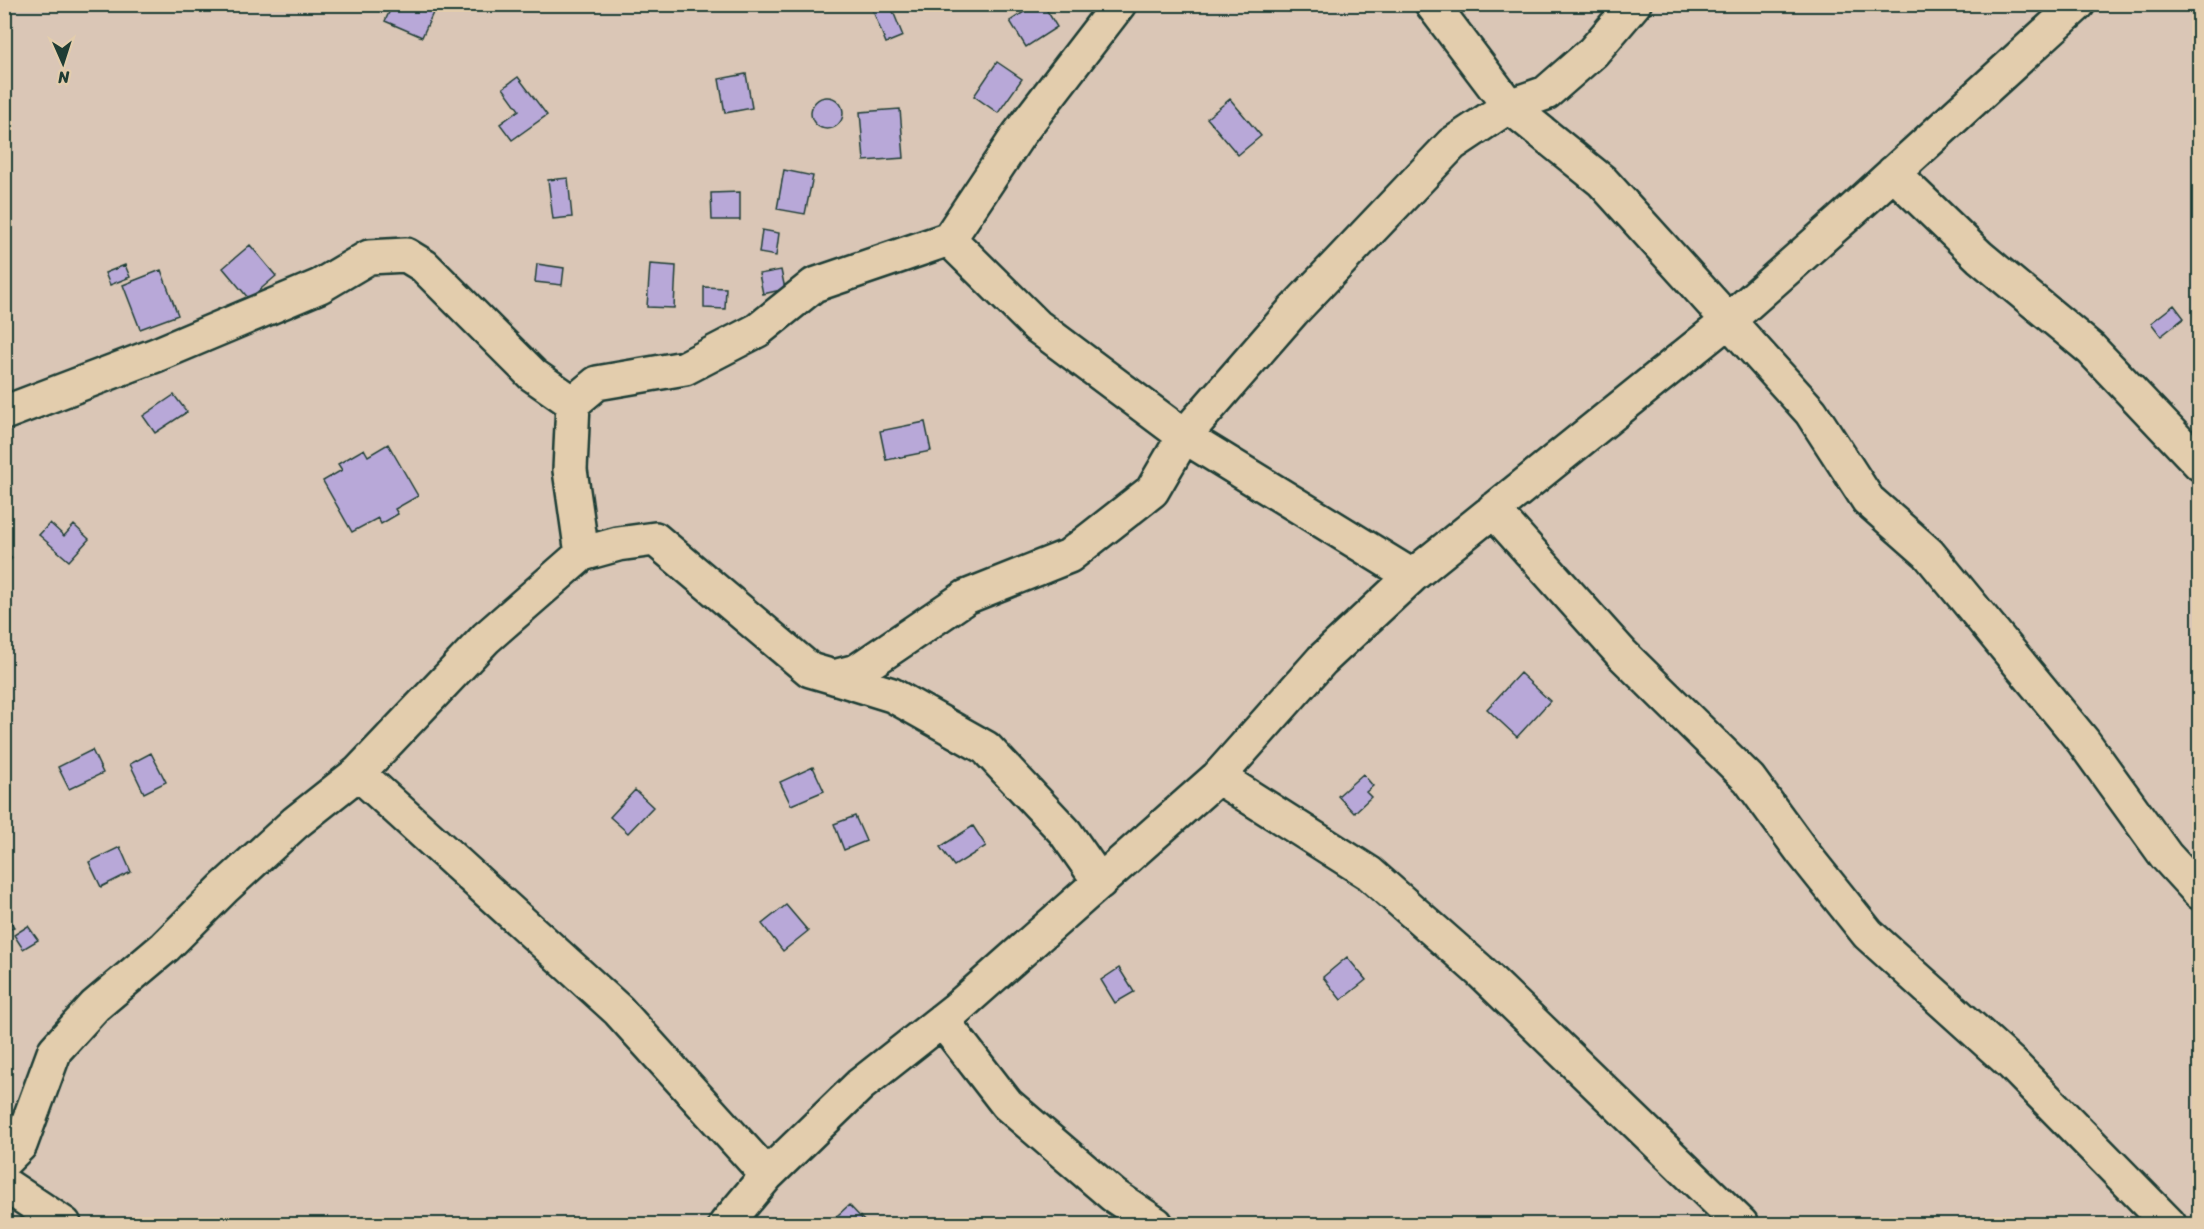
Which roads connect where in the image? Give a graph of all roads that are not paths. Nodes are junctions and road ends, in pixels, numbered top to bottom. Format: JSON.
{"nodes":[{"id":1,"x":1119,"y":4,"type":"edge"},
{"id":2,"x":1432,"y":4,"type":"edge"},
{"id":3,"x":1634,"y":4,"type":"edge"},
{"id":4,"x":2078,"y":4,"type":"edge"},
{"id":5,"x":1509,"y":106,"type":"junction"},
{"id":6,"x":1893,"y":173,"type":"junction"},
{"id":7,"x":949,"y":239,"type":"junction"},
{"id":8,"x":1728,"y":321,"type":"junction"},
{"id":9,"x":573,"y":403,"type":"junction"},
{"id":10,"x":4,"y":413,"type":"edge"},
{"id":11,"x":1184,"y":436,"type":"junction"},
{"id":12,"x":2199,"y":464,"type":"edge"},
{"id":13,"x":1493,"y":510,"type":"junction"},
{"id":14,"x":582,"y":554,"type":"junction"},
{"id":15,"x":1412,"y":576,"type":"junction"},
{"id":16,"x":834,"y":677,"type":"junction"},
{"id":17,"x":358,"y":773,"type":"junction"},
{"id":18,"x":1218,"y":777,"type":"junction"},
{"id":19,"x":1100,"y":882,"type":"junction"},
{"id":20,"x":2199,"y":893,"type":"edge"},
{"id":21,"x":942,"y":1020,"type":"junction"},
{"id":22,"x":4,"y":1161,"type":"edge"},
{"id":23,"x":767,"y":1175,"type":"junction"},
{"id":24,"x":4,"y":1185,"type":"edge"},
{"id":25,"x":64,"y":1224,"type":"edge"},
{"id":26,"x":726,"y":1224,"type":"edge"},
{"id":27,"x":1156,"y":1224,"type":"edge"},
{"id":28,"x":1741,"y":1224,"type":"edge"},
{"id":29,"x":2169,"y":1224,"type":"edge"}],
"edges":[{"from":1,"to":7,"type":"street"},
{"from":2,"to":5,"type":"street"},
{"from":3,"to":5,"type":"street"},
{"from":4,"to":6,"type":"street"},
{"from":5,"to":8,"type":"street"},
{"from":5,"to":11,"type":"street"},
{"from":6,"to":8,"type":"street"},
{"from":6,"to":12,"type":"street"},
{"from":7,"to":9,"type":"street"},
{"from":7,"to":11,"type":"street"},
{"from":8,"to":13,"type":"street"},
{"from":8,"to":20,"type":"street"},
{"from":9,"to":10,"type":"street"},
{"from":9,"to":14,"type":"street"},
{"from":11,"to":15,"type":"street"},
{"from":11,"to":16,"type":"street"},
{"from":13,"to":15,"type":"street"},
{"from":13,"to":29,"type":"street"},
{"from":14,"to":16,"type":"street"},
{"from":14,"to":17,"type":"street"},
{"from":15,"to":18,"type":"street"},
{"from":16,"to":19,"type":"street"},
{"from":17,"to":22,"type":"street"},
{"from":17,"to":23,"type":"street"},
{"from":18,"to":19,"type":"street"},
{"from":18,"to":28,"type":"street"},
{"from":19,"to":21,"type":"street"},
{"from":21,"to":23,"type":"street"},
{"from":21,"to":27,"type":"street"},
{"from":23,"to":26,"type":"street"},
{"from":24,"to":25,"type":"street"}]}
